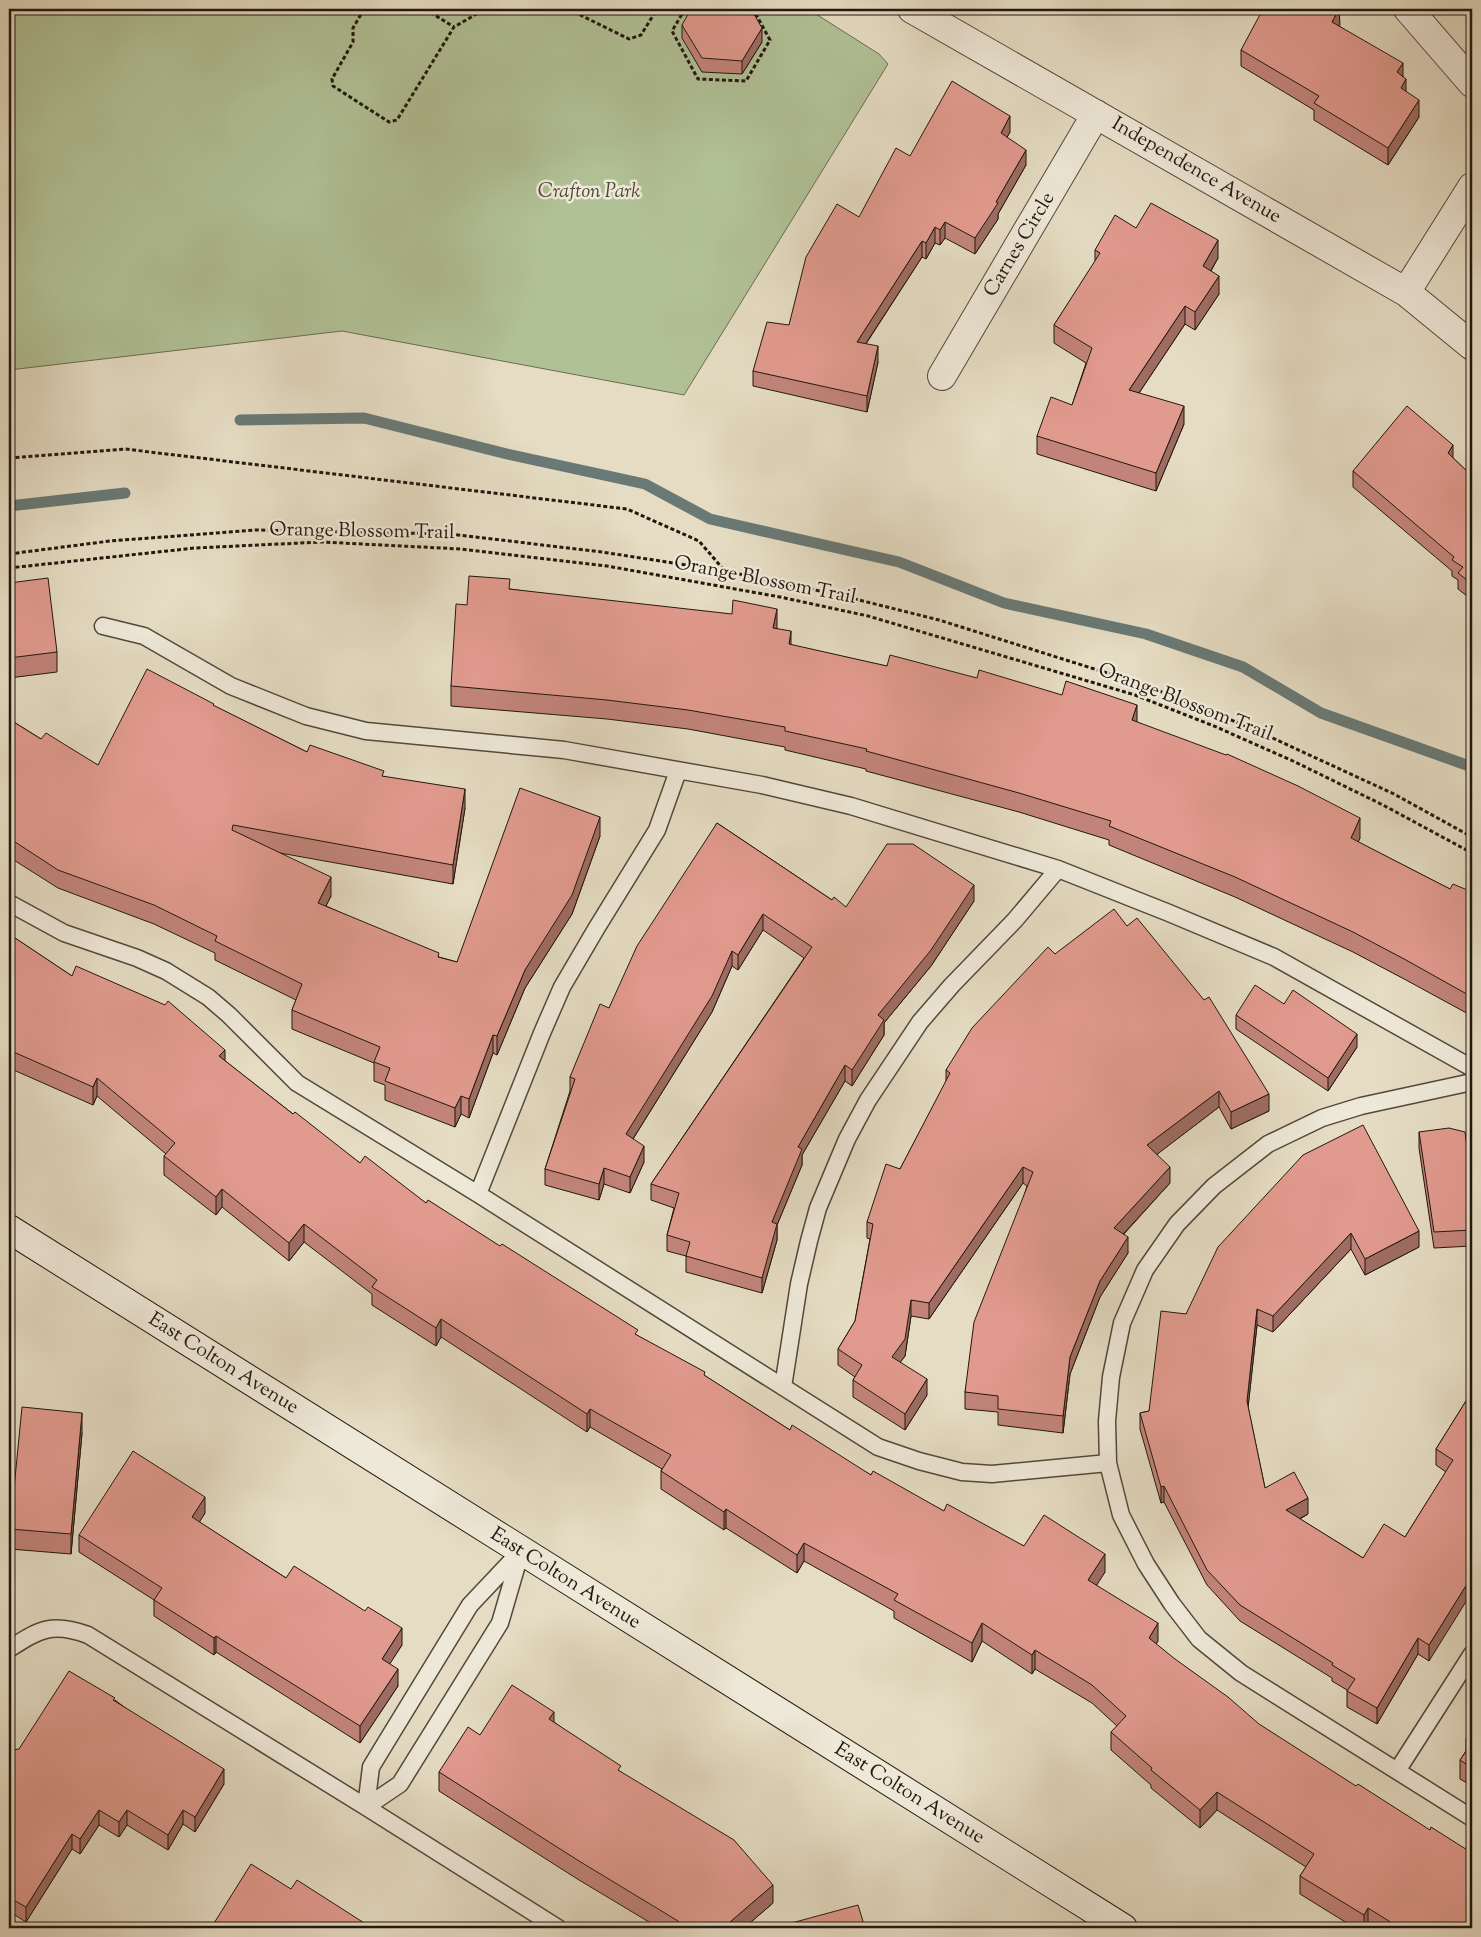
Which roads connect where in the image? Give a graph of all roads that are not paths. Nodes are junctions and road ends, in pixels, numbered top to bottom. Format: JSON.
{"nodes":[{"id":1,"x":912,"y":9,"type":"edge"},
{"id":2,"x":1408,"y":9,"type":"edge"},
{"id":3,"x":1472,"y":83,"type":"edge"},
{"id":4,"x":1096,"y":114,"type":"junction"},
{"id":5,"x":1472,"y":187,"type":"edge"},
{"id":6,"x":1406,"y":292,"type":"junction"},
{"id":7,"x":1472,"y":346,"type":"edge"},
{"id":8,"x":942,"y":376,"type":"dead end"},
{"id":9,"x":103,"y":626,"type":"dead end"},
{"id":10,"x":678,"y":771,"type":"junction"},
{"id":11,"x":1058,"y":869,"type":"junction"},
{"id":12,"x":9,"y":903,"type":"edge"},
{"id":13,"x":1472,"y":1068,"type":"edge"},
{"id":14,"x":1472,"y":1082,"type":"edge"},
{"id":15,"x":478,"y":1194,"type":"junction"},
{"id":16,"x":9,"y":1229,"type":"edge"},
{"id":17,"x":783,"y":1387,"type":"junction"},
{"id":18,"x":1108,"y":1463,"type":"junction"},
{"id":19,"x":521,"y":1551,"type":"junction"},
{"id":20,"x":9,"y":1649,"type":"edge"},
{"id":21,"x":1472,"y":1654,"type":"edge"},
{"id":22,"x":1397,"y":1771,"type":"junction"},
{"id":23,"x":366,"y":1807,"type":"junction"},
{"id":24,"x":1472,"y":1818,"type":"edge"},
{"id":25,"x":558,"y":1928,"type":"edge"},
{"id":26,"x":1123,"y":1928,"type":"edge"}],
"edges":[{"from":1,"to":4,"type":"street","name":"Independence Avenue"},
{"from":2,"to":3,"type":"street"},
{"from":4,"to":6,"type":"street","name":"Independence Avenue"},
{"from":4,"to":8,"type":"street","name":"Carnes Circle"},
{"from":5,"to":6,"type":"street"},
{"from":6,"to":7,"type":"street","name":"Independence Avenue"},
{"from":9,"to":10,"type":"lane"},
{"from":10,"to":11,"type":"lane"},
{"from":10,"to":15,"type":"lane"},
{"from":11,"to":13,"type":"lane"},
{"from":11,"to":17,"type":"lane"},
{"from":12,"to":15,"type":"lane"},
{"from":14,"to":18,"type":"lane"},
{"from":15,"to":17,"type":"lane"},
{"from":16,"to":19,"type":"street","name":"East Colton Avenue"},
{"from":17,"to":18,"type":"lane"},
{"from":18,"to":22,"type":"lane"},
{"from":19,"to":23,"type":"lane"},
{"from":19,"to":23,"type":"lane"},
{"from":19,"to":26,"type":"street","name":"East Colton Avenue"},
{"from":20,"to":23,"type":"lane"},
{"from":21,"to":22,"type":"lane"},
{"from":22,"to":24,"type":"lane"},
{"from":23,"to":25,"type":"lane"}]}
